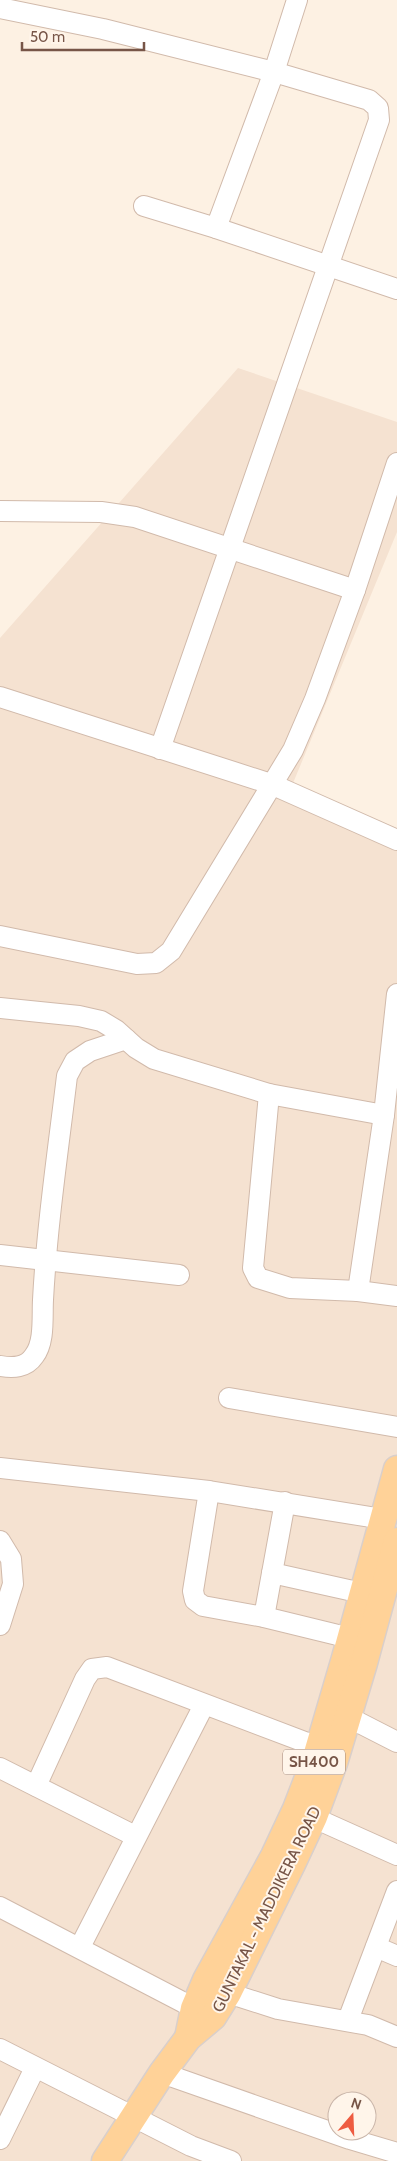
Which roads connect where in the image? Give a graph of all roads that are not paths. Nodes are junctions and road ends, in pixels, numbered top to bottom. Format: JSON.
{"nodes":[{"id":1,"x":297,"y":0,"type":"edge"},
{"id":2,"x":6,"y":6,"type":"edge"},
{"id":3,"x":274,"y":72,"type":"junction"},
{"id":4,"x":144,"y":206,"type":"dead end"},
{"id":5,"x":216,"y":228,"type":"junction"},
{"id":6,"x":328,"y":267,"type":"junction"},
{"id":7,"x":397,"y":289,"type":"edge"},
{"id":8,"x":397,"y":463,"type":"edge"},
{"id":9,"x":0,"y":511,"type":"edge"},
{"id":10,"x":230,"y":547,"type":"junction"},
{"id":11,"x":356,"y":590,"type":"junction"},
{"id":12,"x":0,"y":697,"type":"edge"},
{"id":13,"x":160,"y":749,"type":"junction"},
{"id":14,"x":271,"y":784,"type":"junction"},
{"id":15,"x":397,"y":840,"type":"edge"},
{"id":16,"x":0,"y":936,"type":"edge"},
{"id":17,"x":397,"y":994,"type":"edge"},
{"id":18,"x":0,"y":1008,"type":"edge"},
{"id":19,"x":126,"y":1039,"type":"junction"},
{"id":20,"x":269,"y":1094,"type":"junction"},
{"id":21,"x":384,"y":1115,"type":"junction"},
{"id":22,"x":0,"y":1255,"type":"edge"},
{"id":23,"x":45,"y":1260,"type":"junction"},
{"id":24,"x":179,"y":1275,"type":"dead end"},
{"id":25,"x":358,"y":1290,"type":"junction"},
{"id":26,"x":397,"y":1296,"type":"edge"},
{"id":27,"x":0,"y":1366,"type":"edge"},
{"id":28,"x":229,"y":1398,"type":"dead end"},
{"id":29,"x":397,"y":1427,"type":"edge"},
{"id":30,"x":0,"y":1468,"type":"edge"},
{"id":31,"x":397,"y":1469,"type":"edge"},
{"id":32,"x":209,"y":1491,"type":"junction"},
{"id":33,"x":285,"y":1502,"type":"junction"},
{"id":34,"x":383,"y":1519,"type":"junction"},
{"id":35,"x":397,"y":1540,"type":"edge"},
{"id":36,"x":0,"y":1541,"type":"edge"},
{"id":37,"x":272,"y":1573,"type":"junction"},
{"id":38,"x":381,"y":1590,"type":"edge"},
{"id":39,"x":264,"y":1617,"type":"junction"},
{"id":40,"x":1,"y":1622,"type":"edge"},
{"id":41,"x":350,"y":1638,"type":"junction"},
{"id":42,"x":204,"y":1705,"type":"junction"},
{"id":43,"x":348,"y":1717,"type":"junction"},
{"id":44,"x":397,"y":1742,"type":"edge"},
{"id":45,"x":318,"y":1747,"type":"junction"},
{"id":46,"x":0,"y":1768,"type":"edge"},
{"id":47,"x":36,"y":1786,"type":"junction"},
{"id":48,"x":305,"y":1813,"type":"junction"},
{"id":49,"x":135,"y":1836,"type":"junction"},
{"id":50,"x":397,"y":1855,"type":"edge"},
{"id":51,"x":397,"y":1892,"type":"edge"},
{"id":52,"x":0,"y":1907,"type":"edge"},
{"id":53,"x":80,"y":1947,"type":"junction"},
{"id":54,"x":376,"y":1947,"type":"junction"},
{"id":55,"x":397,"y":1956,"type":"edge"},
{"id":56,"x":228,"y":1994,"type":"junction"},
{"id":57,"x":194,"y":2008,"type":"junction"},
{"id":58,"x":348,"y":2020,"type":"junction"},
{"id":59,"x":397,"y":2037,"type":"edge"},
{"id":60,"x":188,"y":2038,"type":"junction"},
{"id":61,"x":0,"y":2048,"type":"edge"},
{"id":62,"x":35,"y":2068,"type":"junction"},
{"id":63,"x":162,"y":2074,"type":"junction"},
{"id":64,"x":134,"y":2117,"type":"junction"},
{"id":65,"x":0,"y":2139,"type":"edge"},
{"id":66,"x":397,"y":2153,"type":"edge"},
{"id":67,"x":105,"y":2161,"type":"edge"},
{"id":68,"x":231,"y":2161,"type":"edge"}],
"edges":[{"from":1,"to":3,"type":"street"},
{"from":2,"to":3,"type":"street"},
{"from":3,"to":5,"type":"street"},
{"from":3,"to":6,"type":"street"},
{"from":4,"to":5,"type":"street"},
{"from":5,"to":6,"type":"street"},
{"from":6,"to":7,"type":"street"},
{"from":6,"to":10,"type":"street"},
{"from":8,"to":11,"type":"street"},
{"from":9,"to":10,"type":"street"},
{"from":10,"to":11,"type":"street"},
{"from":10,"to":13,"type":"street"},
{"from":11,"to":14,"type":"street"},
{"from":12,"to":13,"type":"street"},
{"from":13,"to":14,"type":"street"},
{"from":14,"to":15,"type":"street"},
{"from":14,"to":16,"type":"street"},
{"from":17,"to":21,"type":"street"},
{"from":18,"to":19,"type":"street"},
{"from":19,"to":20,"type":"street"},
{"from":19,"to":23,"type":"street"},
{"from":20,"to":21,"type":"street"},
{"from":20,"to":25,"type":"street"},
{"from":21,"to":25,"type":"street"},
{"from":22,"to":23,"type":"street"},
{"from":23,"to":24,"type":"street"},
{"from":23,"to":27,"type":"street"},
{"from":25,"to":26,"type":"street"},
{"from":28,"to":29,"type":"street"},
{"from":30,"to":32,"type":"street"},
{"from":31,"to":34,"type":"main road","name":"GUNTAKAL - MADDIKERA ROAD","number":"SH400"},
{"from":32,"to":33,"type":"street"},
{"from":32,"to":39,"type":"street"},
{"from":33,"to":34,"type":"street"},
{"from":33,"to":37,"type":"street"},
{"from":34,"to":38,"type":"main road","name":"GUNTAKAL - MADDIKERA ROAD","number":"SH400"},
{"from":35,"to":38,"type":"main road","name":"GUNTAKAL - MADDIKERA ROAD","number":"SH400"},
{"from":36,"to":40,"type":"street"},
{"from":37,"to":38,"type":"street"},
{"from":37,"to":39,"type":"street"},
{"from":38,"to":41,"type":"main road","name":"GUNTAKAL - MADDIKERA ROAD","number":"SH400"},
{"from":38,"to":43,"type":"main road","name":"GUNTAKAL - MADDIKERA ROAD","number":"SH400"},
{"from":39,"to":41,"type":"street"},
{"from":41,"to":45,"type":"main road","name":"GUNTAKAL - MADDIKERA ROAD","number":"SH400"},
{"from":42,"to":45,"type":"street"},
{"from":42,"to":47,"type":"street"},
{"from":42,"to":49,"type":"street"},
{"from":43,"to":44,"type":"street"},
{"from":43,"to":48,"type":"main road","name":"GUNTAKAL - MADDIKERA ROAD","number":"SH400"},
{"from":45,"to":48,"type":"main road","name":"GUNTAKAL - MADDIKERA ROAD","number":"SH400"},
{"from":46,"to":47,"type":"street"},
{"from":47,"to":49,"type":"street"},
{"from":48,"to":50,"type":"street"},
{"from":48,"to":56,"type":"main road","name":"GUNTAKAL - MADDIKERA ROAD","number":"SH400"},
{"from":48,"to":57,"type":"main road","name":"GUNTAKAL - MADDIKERA ROAD","number":"SH400"},
{"from":49,"to":53,"type":"street"},
{"from":51,"to":54,"type":"street"},
{"from":52,"to":53,"type":"street"},
{"from":53,"to":57,"type":"street"},
{"from":54,"to":55,"type":"street"},
{"from":54,"to":58,"type":"street"},
{"from":56,"to":58,"type":"street"},
{"from":56,"to":60,"type":"main road","name":"GUNTAKAL - MADDIKERA ROAD","number":"SH400"},
{"from":57,"to":60,"type":"main road","name":"GUNTAKAL - MADDIKERA ROAD","number":"SH400"},
{"from":58,"to":59,"type":"street"},
{"from":60,"to":63,"type":"main road","name":"GUNTAKAL - MADDIKERA ROAD","number":"SH400"},
{"from":61,"to":62,"type":"street"},
{"from":62,"to":64,"type":"street"},
{"from":62,"to":65,"type":"street"},
{"from":63,"to":64,"type":"main road","name":"GUNTAKAL - MADDIKERA ROAD","number":"SH400"},
{"from":63,"to":66,"type":"street"},
{"from":64,"to":67,"type":"main road","name":"GUNTAKAL - MADDIKERA ROAD","number":"SH400"},
{"from":64,"to":68,"type":"street"}]}
